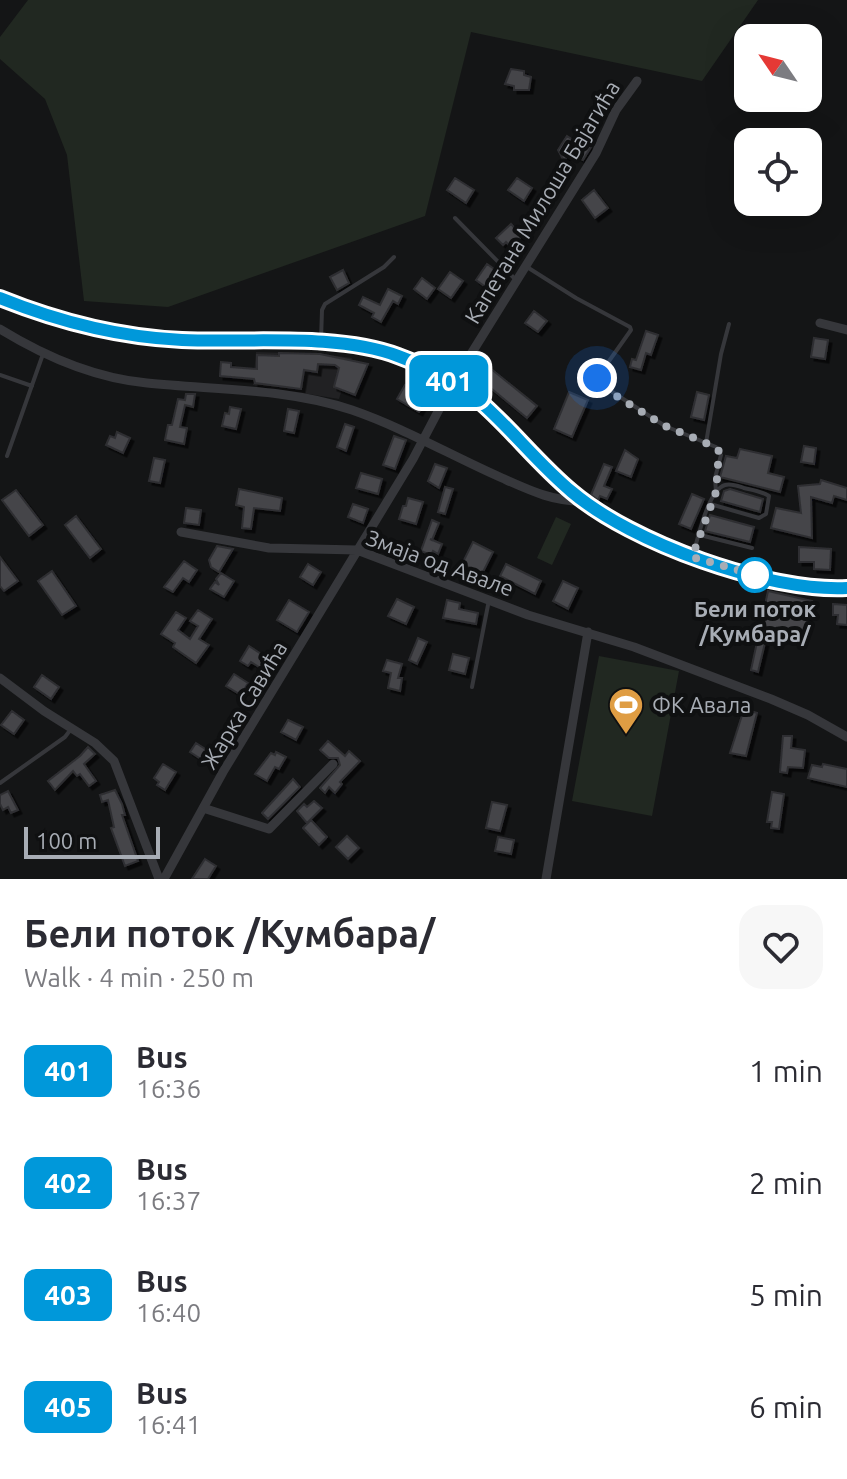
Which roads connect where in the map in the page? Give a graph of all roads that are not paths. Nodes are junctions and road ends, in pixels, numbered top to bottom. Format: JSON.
{"nodes":[{"id":1,"x":637,"y":81,"type":"dead end"},
{"id":2,"x":455,"y":218,"type":"dead end"},
{"id":3,"x":394,"y":257,"type":"dead end"},
{"id":4,"x":525,"y":265,"type":"junction"},
{"id":5,"x":516,"y":280,"type":"junction"},
{"id":6,"x":0,"y":298,"type":"edge"},
{"id":7,"x":820,"y":323,"type":"dead end"},
{"id":8,"x":729,"y":324,"type":"dead end"},
{"id":9,"x":0,"y":329,"type":"edge"},
{"id":10,"x":847,"y":330,"type":"edge"},
{"id":11,"x":321,"y":343,"type":"junction"},
{"id":12,"x":43,"y":354,"type":"junction"},
{"id":13,"x":0,"y":375,"type":"edge"},
{"id":14,"x":453,"y":383,"type":"junction"},
{"id":15,"x":32,"y":386,"type":"junction"},
{"id":16,"x":422,"y":440,"type":"junction"},
{"id":17,"x":706,"y":443,"type":"junction"},
{"id":18,"x":7,"y":456,"type":"dead end"},
{"id":19,"x":716,"y":492,"type":"junction"},
{"id":20,"x":583,"y":501,"type":"junction"},
{"id":21,"x":710,"y":504,"type":"junction"},
{"id":22,"x":181,"y":532,"type":"dead end"},
{"id":23,"x":700,"y":535,"type":"junction"},
{"id":24,"x":752,"y":548,"type":"dead end"},
{"id":25,"x":357,"y":550,"type":"junction"},
{"id":26,"x":692,"y":557,"type":"junction"},
{"id":27,"x":847,"y":588,"type":"edge"},
{"id":28,"x":489,"y":599,"type":"junction"},
{"id":29,"x":588,"y":632,"type":"junction"},
{"id":30,"x":0,"y":678,"type":"edge"},
{"id":31,"x":472,"y":687,"type":"dead end"},
{"id":32,"x":71,"y":729,"type":"junction"},
{"id":33,"x":847,"y":737,"type":"edge"},
{"id":34,"x":333,"y":764,"type":"dead end"},
{"id":35,"x":0,"y":783,"type":"edge"},
{"id":36,"x":203,"y":808,"type":"junction"},
{"id":37,"x":162,"y":879,"type":"edge"},
{"id":38,"x":546,"y":879,"type":"edge"}],
"edges":[{"from":1,"to":4,"type":"street","name":"Капетана Милоша Бајагића"},
{"from":2,"to":5,"type":"lane"},
{"from":3,"to":11,"type":"lane"},
{"from":4,"to":5,"type":"street","name":"Капетана Милоша Бајагића"},
{"from":4,"to":17,"type":"lane"},
{"from":5,"to":14,"type":"street","name":"Капетана Милоша Бајагића"},
{"from":6,"to":11,"type":"main road"},
{"from":7,"to":10,"type":"street"},
{"from":8,"to":17,"type":"lane"},
{"from":9,"to":12,"type":"street"},
{"from":11,"to":14,"type":"main road"},
{"from":12,"to":15,"type":"lane"},
{"from":12,"to":16,"type":"street"},
{"from":13,"to":15,"type":"lane"},
{"from":14,"to":16,"type":"street","name":"Капетана Милоша Бајагића"},
{"from":14,"to":20,"type":"main road"},
{"from":15,"to":18,"type":"lane"},
{"from":16,"to":20,"type":"street"},
{"from":16,"to":25,"type":"street","name":"Жарка Савића"},
{"from":17,"to":19,"type":"lane"},
{"from":19,"to":21,"type":"lane"},
{"from":19,"to":21,"type":"lane"},
{"from":20,"to":26,"type":"main road"},
{"from":21,"to":23,"type":"lane"},
{"from":22,"to":25,"type":"street","name":"Змаја од Авале"},
{"from":23,"to":24,"type":"lane"},
{"from":23,"to":26,"type":"lane"},
{"from":25,"to":28,"type":"street","name":"Змаја од Авале"},
{"from":25,"to":36,"type":"street","name":"Жарка Савића"},
{"from":26,"to":27,"type":"main road"},
{"from":28,"to":29,"type":"street","name":"Змаја од Авале"},
{"from":28,"to":31,"type":"lane"},
{"from":29,"to":33,"type":"street","name":"Змаја од Авале"},
{"from":29,"to":38,"type":"street"},
{"from":30,"to":32,"type":"street"},
{"from":32,"to":35,"type":"lane"},
{"from":32,"to":37,"type":"street"},
{"from":34,"to":36,"type":"street"},
{"from":36,"to":37,"type":"street","name":"Жарка Савића"}]}
